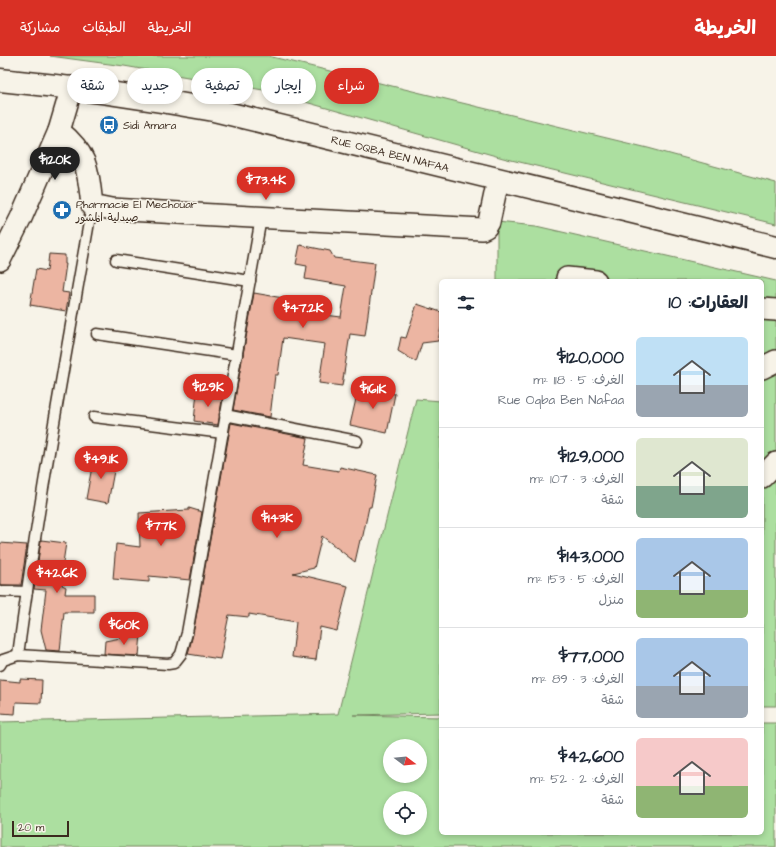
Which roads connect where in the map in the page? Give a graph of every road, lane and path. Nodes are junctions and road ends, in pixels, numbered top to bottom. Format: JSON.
{"nodes":[{"id":1,"x":0,"y":80,"type":"edge"},
{"id":2,"x":67,"y":87,"type":"edge"},
{"id":3,"x":119,"y":94,"type":"edge"},
{"id":4,"x":67,"y":104,"type":"edge"},
{"id":5,"x":59,"y":131,"type":"junction"},
{"id":6,"x":498,"y":180,"type":"junction"},
{"id":7,"x":92,"y":206,"type":"junction"},
{"id":8,"x":261,"y":218,"type":"junction"},
{"id":9,"x":776,"y":247,"type":"edge"},
{"id":10,"x":0,"y":260,"type":"edge"},
{"id":11,"x":116,"y":260,"type":"dead end"},
{"id":12,"x":566,"y":278,"type":"dead end"},
{"id":13,"x":576,"y":279,"type":"edge"},
{"id":14,"x":250,"y":282,"type":"junction"},
{"id":15,"x":764,"y":309,"type":"edge"},
{"id":16,"x":776,"y":310,"type":"edge"},
{"id":17,"x":97,"y":334,"type":"dead end"},
{"id":18,"x":237,"y":356,"type":"junction"},
{"id":19,"x":776,"y":361,"type":"edge"},
{"id":20,"x":764,"y":367,"type":"edge"},
{"id":21,"x":225,"y":415,"type":"junction"},
{"id":22,"x":94,"y":417,"type":"dead end"},
{"id":23,"x":223,"y":433,"type":"junction"},
{"id":24,"x":357,"y":441,"type":"dead end"},
{"id":25,"x":776,"y":463,"type":"edge"},
{"id":26,"x":764,"y":475,"type":"edge"},
{"id":27,"x":0,"y":591,"type":"edge"},
{"id":28,"x":27,"y":592,"type":"junction"},
{"id":29,"x":18,"y":655,"type":"junction"},
{"id":30,"x":0,"y":665,"type":"edge"}],
"edges":[{"from":1,"to":2,"type":"street","name":"RUE OQBA BEN NAFAA"},
{"from":3,"to":6,"type":"street","name":"RUE OQBA BEN NAFAA"},
{"from":4,"to":5,"type":"street"},
{"from":5,"to":7,"type":"street"},
{"from":5,"to":10,"type":"street"},
{"from":6,"to":8,"type":"street"},
{"from":6,"to":9,"type":"street","name":"RUE OQBA BEN NAFAA"},
{"from":7,"to":8,"type":"street"},
{"from":7,"to":28,"type":"lane"},
{"from":8,"to":14,"type":"lane"},
{"from":11,"to":14,"type":"lane"},
{"from":12,"to":13,"type":"street"},
{"from":14,"to":18,"type":"lane"},
{"from":15,"to":16,"type":"street"},
{"from":17,"to":18,"type":"lane"},
{"from":18,"to":21,"type":"lane"},
{"from":19,"to":20,"type":"street"},
{"from":21,"to":23,"type":"lane"},
{"from":21,"to":24,"type":"lane"},
{"from":22,"to":23,"type":"lane"},
{"from":23,"to":29,"type":"lane"},
{"from":25,"to":26,"type":"street"},
{"from":27,"to":28,"type":"lane"},
{"from":28,"to":29,"type":"lane"},
{"from":29,"to":30,"type":"lane"}]}
